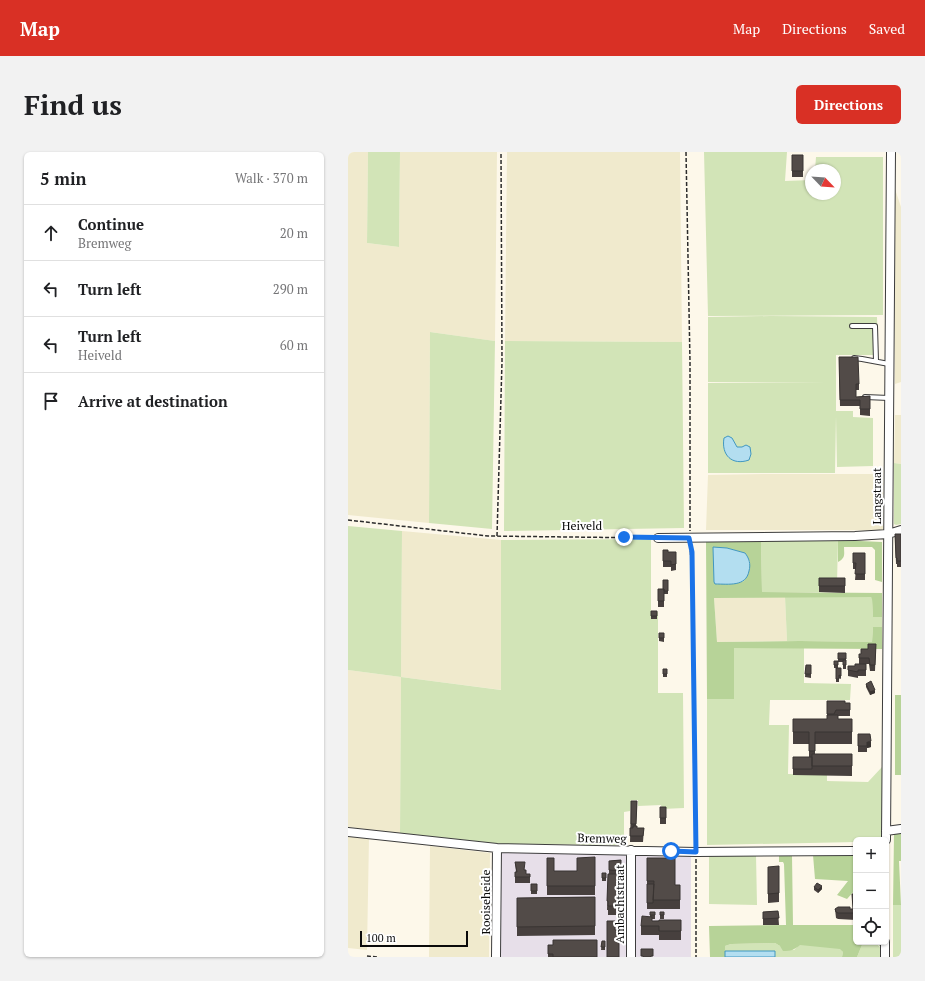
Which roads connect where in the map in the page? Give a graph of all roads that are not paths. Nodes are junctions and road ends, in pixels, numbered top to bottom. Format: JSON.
{"nodes":[{"id":1,"x":891,"y":152,"type":"edge"},
{"id":2,"x":852,"y":326,"type":"dead end"},
{"id":3,"x":847,"y":358,"type":"edge"},
{"id":4,"x":876,"y":361,"type":"junction"},
{"id":5,"x":889,"y":364,"type":"junction"},
{"id":6,"x":858,"y":397,"type":"edge"},
{"id":7,"x":889,"y":398,"type":"junction"},
{"id":8,"x":901,"y":530,"type":"edge"},
{"id":9,"x":888,"y":534,"type":"junction"},
{"id":10,"x":658,"y":538,"type":"road end"},
{"id":11,"x":901,"y":829,"type":"edge"},
{"id":12,"x":886,"y":831,"type":"junction"},
{"id":13,"x":348,"y":832,"type":"edge"},
{"id":14,"x":886,"y":837,"type":"edge"},
{"id":15,"x":497,"y":848,"type":"junction"},
{"id":16,"x":632,"y":850,"type":"junction"},
{"id":17,"x":853,"y":851,"type":"edge"},
{"id":18,"x":886,"y":945,"type":"edge"},
{"id":19,"x":496,"y":957,"type":"edge"},
{"id":20,"x":631,"y":957,"type":"edge"},
{"id":21,"x":886,"y":957,"type":"edge"}],
"edges":[{"from":1,"to":5,"type":"street","name":"Langstraat"},
{"from":2,"to":4,"type":"lane"},
{"from":3,"to":4,"type":"lane"},
{"from":4,"to":5,"type":"lane"},
{"from":5,"to":7,"type":"street","name":"Langstraat"},
{"from":6,"to":7,"type":"lane"},
{"from":7,"to":9,"type":"street","name":"Langstraat"},
{"from":8,"to":9,"type":"street"},
{"from":9,"to":10,"type":"street"},
{"from":9,"to":12,"type":"street","name":"Langstraat"},
{"from":11,"to":12,"type":"street"},
{"from":12,"to":14,"type":"street","name":"Langstraat"},
{"from":13,"to":15,"type":"street","name":"Bremweg"},
{"from":15,"to":16,"type":"street","name":"Bremweg"},
{"from":15,"to":19,"type":"street","name":"Rooiseheide"},
{"from":16,"to":17,"type":"street","name":"Bremweg"},
{"from":16,"to":20,"type":"street","name":"Ambachtstraat"},
{"from":18,"to":21,"type":"street"}]}
